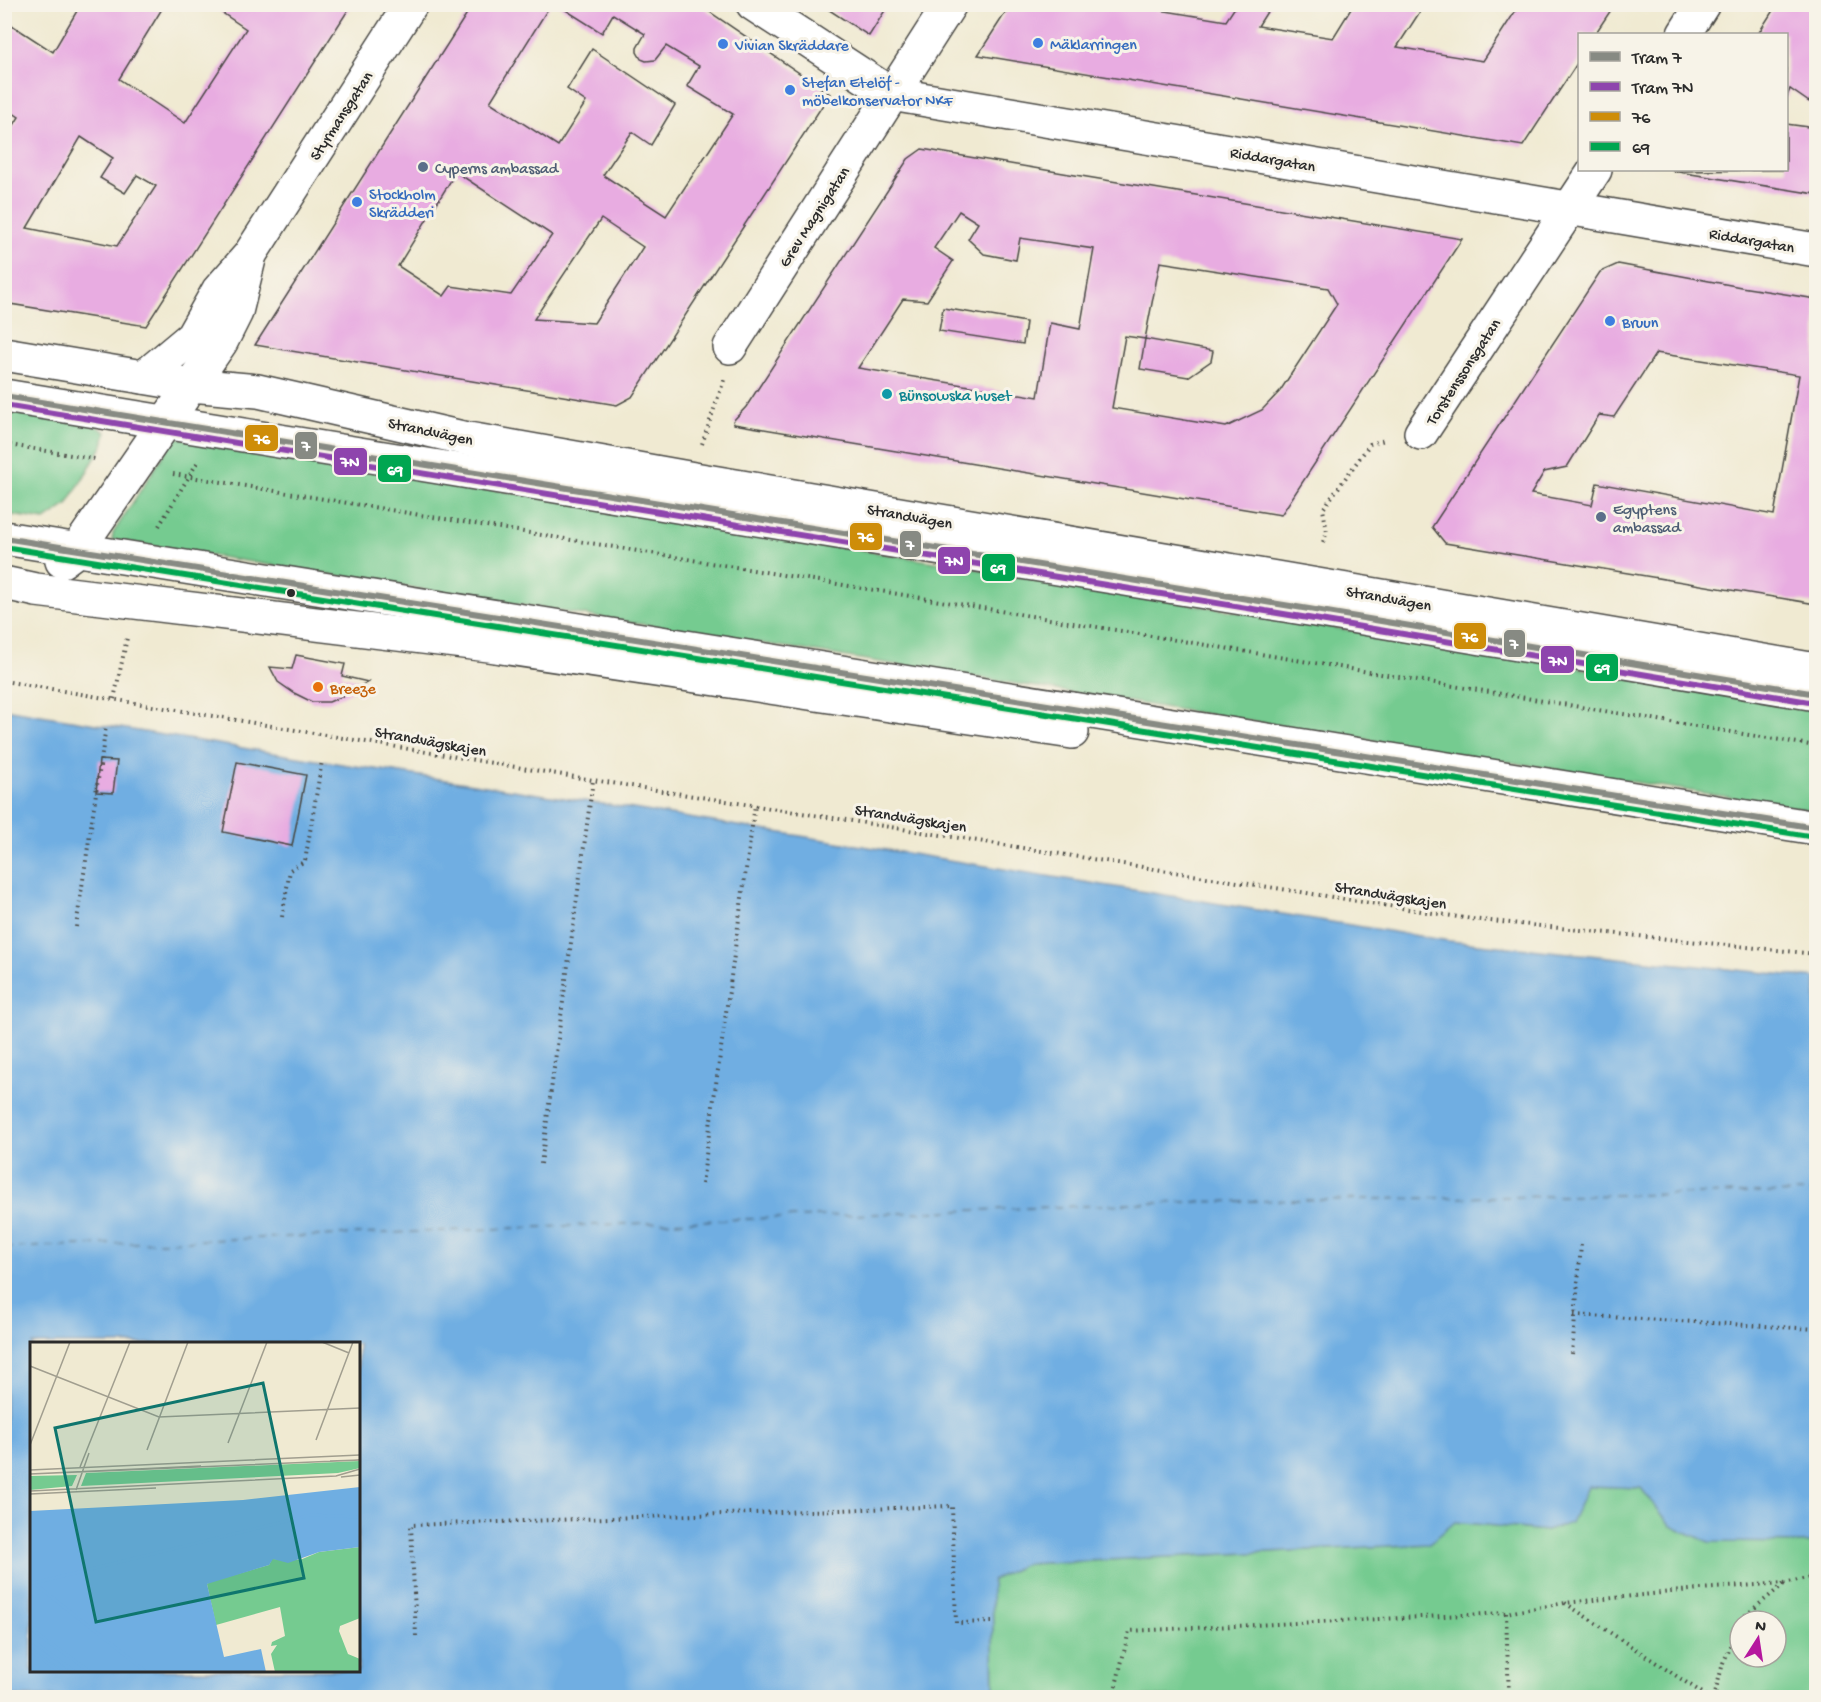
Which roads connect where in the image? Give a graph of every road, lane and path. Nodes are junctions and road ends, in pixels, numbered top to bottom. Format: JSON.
{"nodes":[{"id":1,"x":411,"y":4,"type":"edge"},
{"id":2,"x":753,"y":4,"type":"edge"},
{"id":3,"x":950,"y":4,"type":"edge"},
{"id":4,"x":1703,"y":4,"type":"edge"},
{"id":5,"x":1685,"y":33,"type":"edge"},
{"id":6,"x":891,"y":94,"type":"junction"},
{"id":7,"x":1594,"y":171,"type":"edge"},
{"id":8,"x":1569,"y":208,"type":"junction"},
{"id":9,"x":1816,"y":250,"type":"edge"},
{"id":10,"x":249,"y":256,"type":"junction"},
{"id":11,"x":730,"y":347,"type":"joint"},
{"id":12,"x":4,"y":354,"type":"edge"},
{"id":13,"x":144,"y":377,"type":"junction"},
{"id":14,"x":191,"y":385,"type":"junction"},
{"id":15,"x":4,"y":396,"type":"edge"},
{"id":16,"x":164,"y":423,"type":"junction"},
{"id":17,"x":1422,"y":433,"type":"joint"},
{"id":18,"x":703,"y":440,"type":"dead end"},
{"id":19,"x":4,"y":444,"type":"edge"},
{"id":20,"x":136,"y":466,"type":"junction"},
{"id":21,"x":4,"y":538,"type":"edge"},
{"id":22,"x":1323,"y":542,"type":"dead end"},
{"id":23,"x":77,"y":550,"type":"junction"},
{"id":24,"x":4,"y":557,"type":"edge"},
{"id":25,"x":4,"y":583,"type":"edge"},
{"id":26,"x":1816,"y":670,"type":"edge"},
{"id":27,"x":4,"y":681,"type":"edge"},
{"id":28,"x":1816,"y":694,"type":"edge"},
{"id":29,"x":106,"y":726,"type":"dead end"},
{"id":30,"x":1816,"y":746,"type":"edge"},
{"id":31,"x":322,"y":761,"type":"dead end"},
{"id":32,"x":593,"y":780,"type":"junction"},
{"id":33,"x":755,"y":805,"type":"junction"},
{"id":34,"x":1816,"y":828,"type":"edge"},
{"id":35,"x":1816,"y":842,"type":"edge"},
{"id":36,"x":282,"y":917,"type":"dead end"},
{"id":37,"x":76,"y":927,"type":"dead end"},
{"id":38,"x":1816,"y":954,"type":"edge"},
{"id":39,"x":541,"y":1164,"type":"dead end"},
{"id":40,"x":702,"y":1184,"type":"dead end"},
{"id":41,"x":1581,"y":1245,"type":"dead end"},
{"id":42,"x":1574,"y":1315,"type":"junction"},
{"id":43,"x":1816,"y":1329,"type":"edge"},
{"id":44,"x":1572,"y":1354,"type":"dead end"},
{"id":45,"x":1816,"y":1576,"type":"edge"},
{"id":46,"x":1784,"y":1583,"type":"junction"},
{"id":47,"x":1565,"y":1603,"type":"junction"},
{"id":48,"x":1753,"y":1609,"type":"edge"},
{"id":49,"x":1506,"y":1613,"type":"junction"},
{"id":50,"x":993,"y":1622,"type":"dead end"},
{"id":51,"x":416,"y":1636,"type":"dead end"},
{"id":52,"x":1728,"y":1652,"type":"edge"},
{"id":53,"x":1113,"y":1698,"type":"edge"},
{"id":54,"x":1509,"y":1698,"type":"edge"},
{"id":55,"x":1712,"y":1698,"type":"edge"}],
"edges":[{"from":1,"to":10,"type":"street","name":"Styrmansgatan"},
{"from":2,"to":6,"type":"street","name":"Riddargatan"},
{"from":3,"to":6,"type":"street","name":"Grev Magnigatan"},
{"from":4,"to":5,"type":"street"},
{"from":6,"to":8,"type":"street","name":"Riddargatan"},
{"from":6,"to":11,"type":"street","name":"Grev Magnigatan"},
{"from":7,"to":8,"type":"street","name":"Torstenssonsgatan"},
{"from":8,"to":9,"type":"street","name":"Riddargatan"},
{"from":8,"to":17,"type":"street","name":"Torstenssonsgatan"},
{"from":10,"to":13,"type":"street","name":"Styrmansgatan"},
{"from":10,"to":14,"type":"street","name":"Styrmansgatan"},
{"from":11,"to":18,"type":"path"},
{"from":12,"to":13,"type":"street","name":"Strandvägen"},
{"from":13,"to":14,"type":"street","name":"Strandvägen"},
{"from":14,"to":16,"type":"street","name":"Styrmansgatan"},
{"from":14,"to":26,"type":"street","name":"Strandvägen"},
{"from":15,"to":16,"type":"street","name":"Strandvägen"},
{"from":16,"to":20,"type":"street","name":"Styrmansgatan"},
{"from":16,"to":28,"type":"street","name":"Strandvägen"},
{"from":17,"to":22,"type":"path","name":"Torstenssonsgatan"},
{"from":19,"to":20,"type":"path"},
{"from":20,"to":23,"type":"street","name":"Styrmansgatan"},
{"from":20,"to":30,"type":"path"},
{"from":21,"to":23,"type":"street"},
{"from":23,"to":24,"type":"street"},
{"from":23,"to":34,"type":"street"},
{"from":25,"to":35,"type":"street"},
{"from":27,"to":32,"type":"path","name":"Strandvägskajen"},
{"from":29,"to":37,"type":"path"},
{"from":31,"to":36,"type":"path"},
{"from":32,"to":33,"type":"path","name":"Strandvägskajen"},
{"from":32,"to":39,"type":"path"},
{"from":33,"to":38,"type":"path","name":"Strandvägskajen"},
{"from":33,"to":40,"type":"path"},
{"from":41,"to":42,"type":"path"},
{"from":42,"to":43,"type":"path"},
{"from":42,"to":44,"type":"path"},
{"from":45,"to":46,"type":"path"},
{"from":46,"to":47,"type":"path"},
{"from":46,"to":48,"type":"path"},
{"from":47,"to":49,"type":"path"},
{"from":47,"to":55,"type":"path"},
{"from":49,"to":53,"type":"path"},
{"from":49,"to":54,"type":"path"},
{"from":50,"to":51,"type":"path"},
{"from":52,"to":55,"type":"path"}]}
